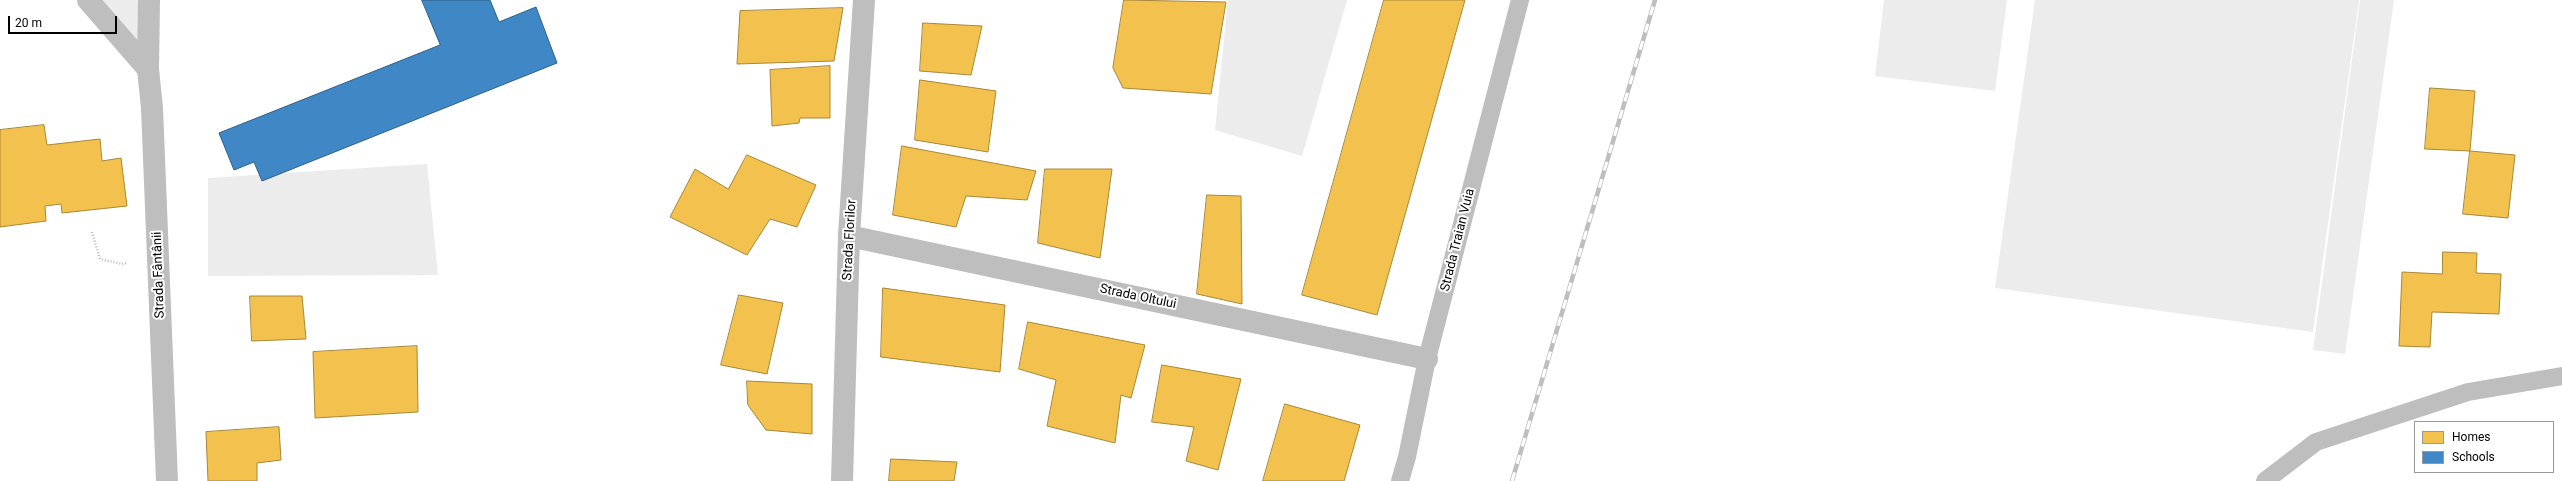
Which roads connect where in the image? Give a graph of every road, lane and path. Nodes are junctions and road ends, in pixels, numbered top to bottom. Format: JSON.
{"nodes":[{"id":1,"x":88,"y":0,"type":"edge"},
{"id":2,"x":149,"y":0,"type":"edge"},
{"id":3,"x":864,"y":0,"type":"edge"},
{"id":4,"x":1520,"y":0,"type":"edge"},
{"id":5,"x":148,"y":69,"type":"junction"},
{"id":6,"x":849,"y":236,"type":"junction"},
{"id":7,"x":1427,"y":359,"type":"junction"},
{"id":8,"x":2562,"y":376,"type":"edge"},
{"id":9,"x":168,"y":481,"type":"edge"},
{"id":10,"x":842,"y":481,"type":"edge"},
{"id":11,"x":1400,"y":481,"type":"edge"},
{"id":12,"x":2265,"y":481,"type":"edge"}],
"edges":[{"from":1,"to":5,"type":"street"},
{"from":2,"to":5,"type":"street","name":"Strada Fântânii"},
{"from":3,"to":6,"type":"street","name":"Strada Florilor"},
{"from":4,"to":7,"type":"lane","name":"Strada Traian Vuia"},
{"from":5,"to":9,"type":"street","name":"Strada Fântânii"},
{"from":6,"to":7,"type":"street","name":"Strada Oltului"},
{"from":6,"to":10,"type":"street","name":"Strada Florilor"},
{"from":7,"to":11,"type":"lane","name":"Strada Traian Vuia"},
{"from":8,"to":12,"type":"lane"}]}
